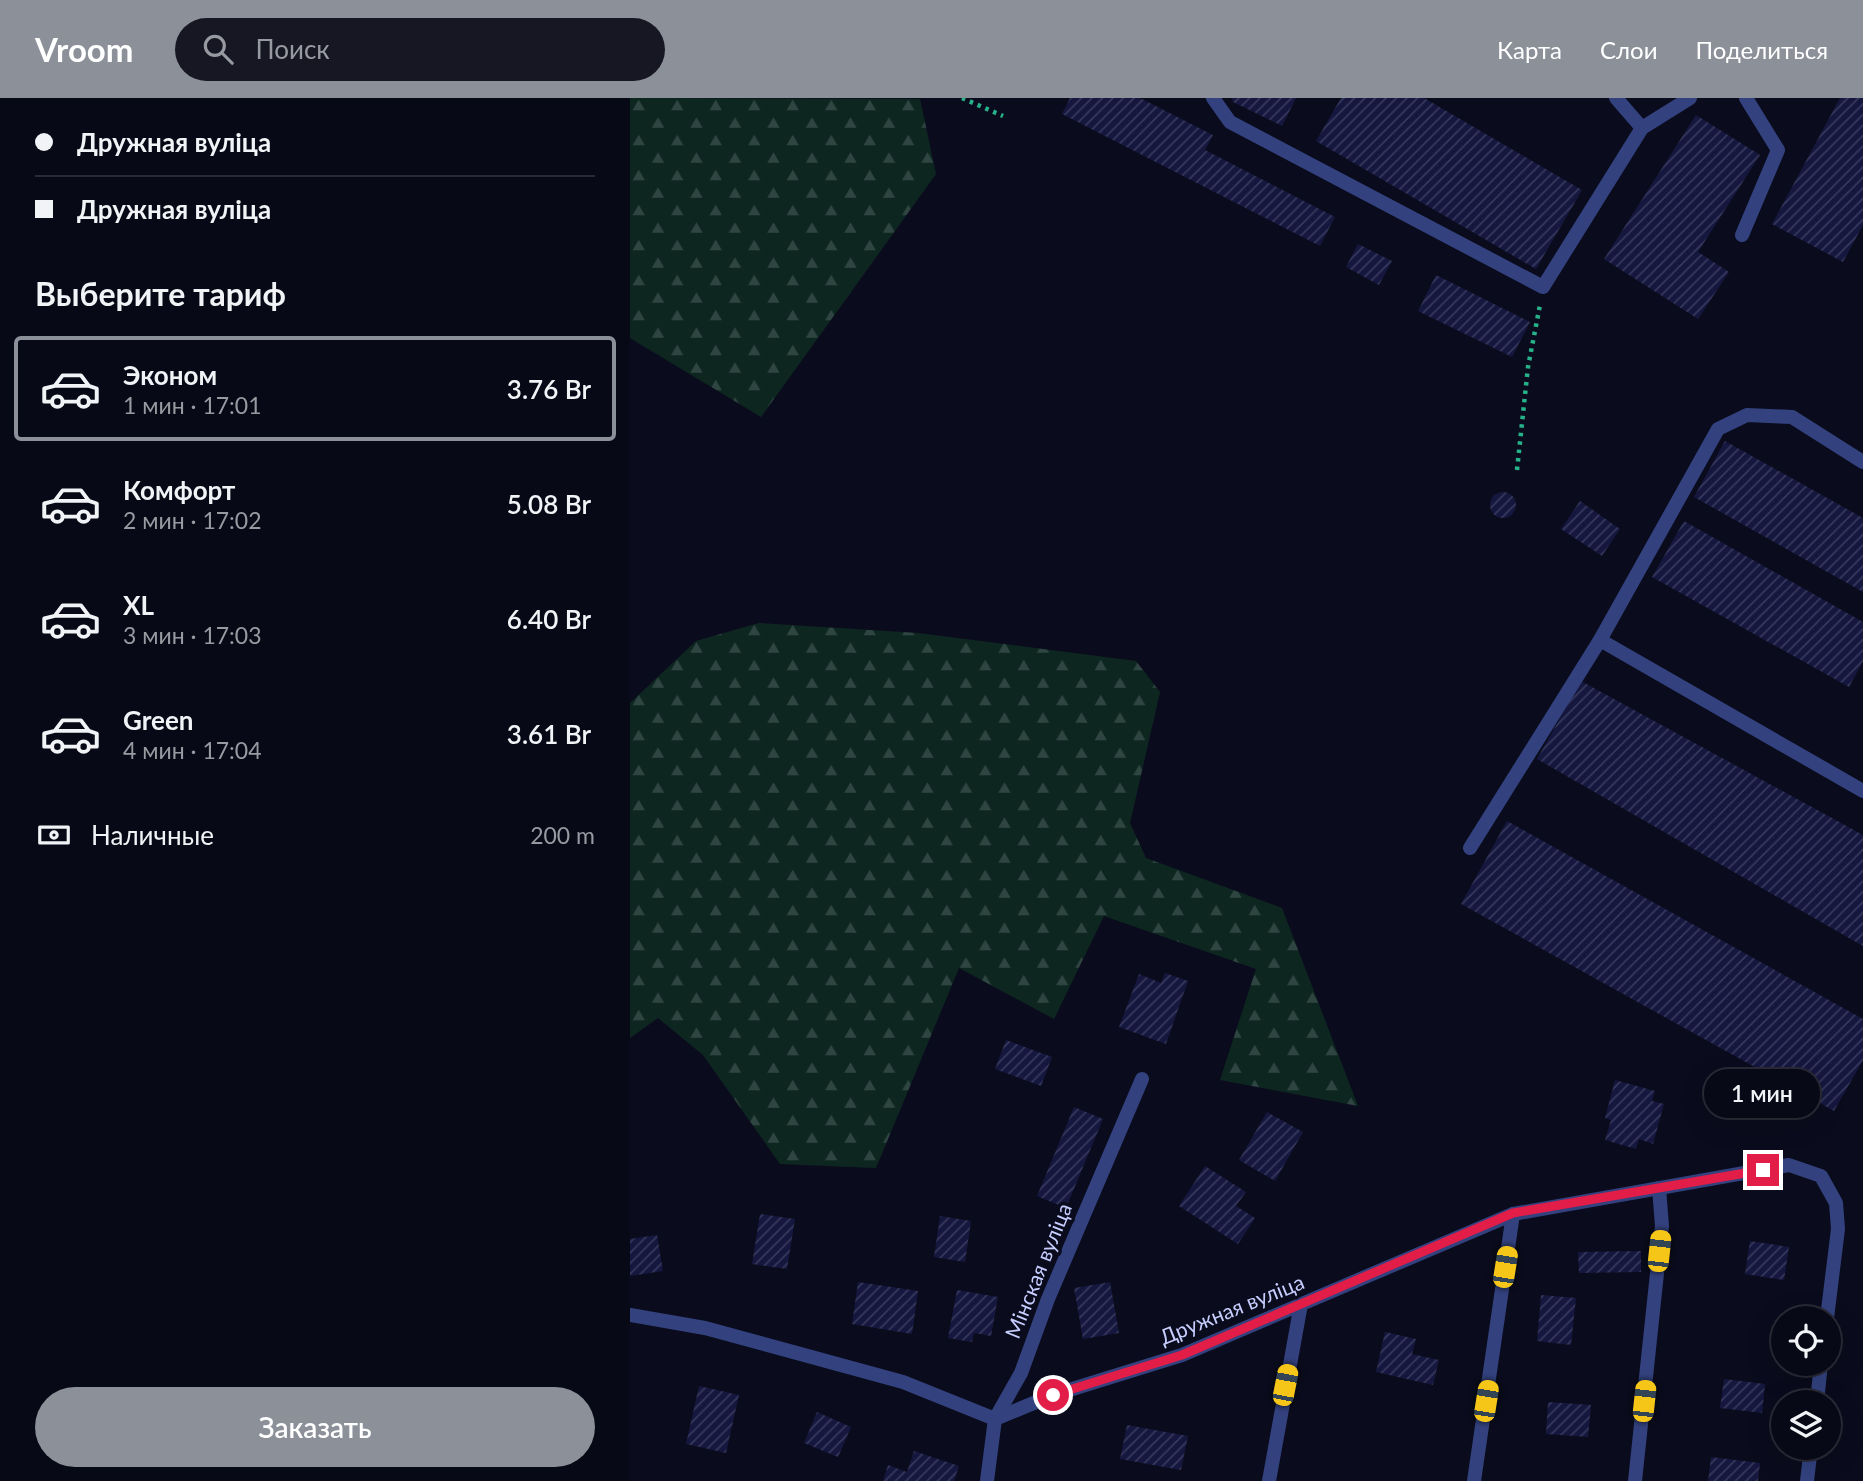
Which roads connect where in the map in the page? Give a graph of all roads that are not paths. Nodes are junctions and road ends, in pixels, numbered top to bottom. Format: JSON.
{"nodes":[{"id":1,"x":1213,"y":98,"type":"edge"},
{"id":2,"x":1616,"y":98,"type":"edge"},
{"id":3,"x":1690,"y":98,"type":"edge"},
{"id":4,"x":1746,"y":98,"type":"edge"},
{"id":5,"x":1642,"y":128,"type":"junction"},
{"id":6,"x":1742,"y":235,"type":"dead end"},
{"id":7,"x":1863,"y":462,"type":"edge"},
{"id":8,"x":1600,"y":640,"type":"junction"},
{"id":9,"x":1863,"y":791,"type":"edge"},
{"id":10,"x":1470,"y":848,"type":"dead end"},
{"id":11,"x":1142,"y":1079,"type":"dead end"},
{"id":12,"x":1658,"y":1188,"type":"junction"},
{"id":13,"x":1513,"y":1213,"type":"junction"},
{"id":14,"x":1301,"y":1304,"type":"junction"},
{"id":15,"x":1828,"y":1306,"type":"edge"},
{"id":16,"x":630,"y":1315,"type":"edge"},
{"id":17,"x":995,"y":1419,"type":"junction"},
{"id":18,"x":1809,"y":1460,"type":"edge"},
{"id":19,"x":987,"y":1481,"type":"edge"},
{"id":20,"x":1269,"y":1481,"type":"edge"},
{"id":21,"x":1474,"y":1481,"type":"edge"},
{"id":22,"x":1635,"y":1481,"type":"edge"},
{"id":23,"x":1807,"y":1481,"type":"edge"}],
"edges":[{"from":1,"to":5,"type":"street"},
{"from":2,"to":5,"type":"street"},
{"from":3,"to":5,"type":"street"},
{"from":4,"to":6,"type":"street"},
{"from":7,"to":8,"type":"street"},
{"from":8,"to":9,"type":"street"},
{"from":8,"to":10,"type":"street"},
{"from":11,"to":17,"type":"street","name":"Мінская вуліца"},
{"from":12,"to":13,"type":"street","name":"Дружная вуліца"},
{"from":12,"to":15,"type":"street","name":"Дружная вуліца"},
{"from":12,"to":22,"type":"street"},
{"from":13,"to":14,"type":"street","name":"Дружная вуліца"},
{"from":13,"to":21,"type":"street"},
{"from":14,"to":17,"type":"street","name":"Дружная вуліца"},
{"from":14,"to":20,"type":"street"},
{"from":16,"to":17,"type":"street"},
{"from":17,"to":19,"type":"street","name":"Мінская вуліца"},
{"from":18,"to":23,"type":"street"}]}
